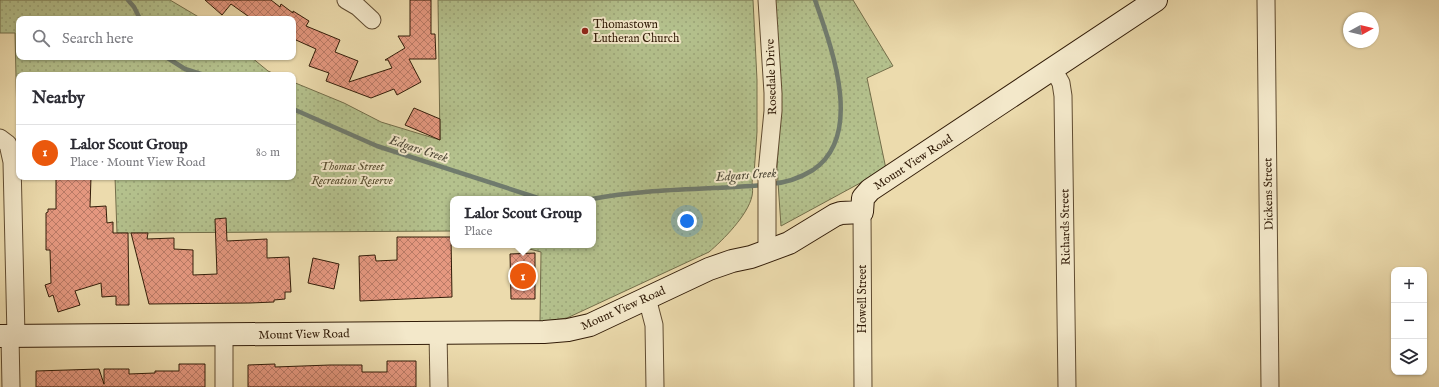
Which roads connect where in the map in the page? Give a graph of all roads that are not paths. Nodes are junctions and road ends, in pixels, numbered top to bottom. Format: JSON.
{"nodes":[{"id":1,"x":346,"y":0,"type":"edge"},
{"id":2,"x":767,"y":0,"type":"edge"},
{"id":3,"x":1266,"y":0,"type":"edge"},
{"id":4,"x":1151,"y":1,"type":"edge"},
{"id":5,"x":372,"y":20,"type":"dead end"},
{"id":6,"x":1053,"y":69,"type":"junction"},
{"id":7,"x":4,"y":141,"type":"edge"},
{"id":8,"x":862,"y":212,"type":"junction"},
{"id":9,"x":767,"y":251,"type":"junction"},
{"id":10,"x":647,"y":298,"type":"junction"},
{"id":11,"x":438,"y":332,"type":"junction"},
{"id":12,"x":224,"y":335,"type":"junction"},
{"id":13,"x":9,"y":336,"type":"edge"},
{"id":14,"x":11,"y":387,"type":"edge"},
{"id":15,"x":224,"y":387,"type":"edge"},
{"id":16,"x":439,"y":387,"type":"edge"},
{"id":17,"x":655,"y":387,"type":"edge"},
{"id":18,"x":863,"y":387,"type":"edge"},
{"id":19,"x":1067,"y":387,"type":"edge"},
{"id":20,"x":1270,"y":387,"type":"edge"}],
"edges":[{"from":1,"to":5,"type":"street"},
{"from":2,"to":9,"type":"street","name":"Rosedale Drive"},
{"from":3,"to":20,"type":"street","name":"Dickens Street"},
{"from":4,"to":6,"type":"street","name":"Mount View Road"},
{"from":6,"to":8,"type":"street","name":"Mount View Road"},
{"from":6,"to":19,"type":"street","name":"Richards Street"},
{"from":7,"to":13,"type":"street"},
{"from":8,"to":9,"type":"street","name":"Mount View Road"},
{"from":8,"to":18,"type":"street","name":"Howell Street"},
{"from":9,"to":10,"type":"street","name":"Mount View Road"},
{"from":10,"to":11,"type":"street","name":"Mount View Road"},
{"from":10,"to":17,"type":"street"},
{"from":11,"to":12,"type":"street","name":"Mount View Road"},
{"from":11,"to":16,"type":"street"},
{"from":12,"to":13,"type":"street","name":"Mount View Road"},
{"from":12,"to":15,"type":"street"},
{"from":13,"to":14,"type":"street"}]}
